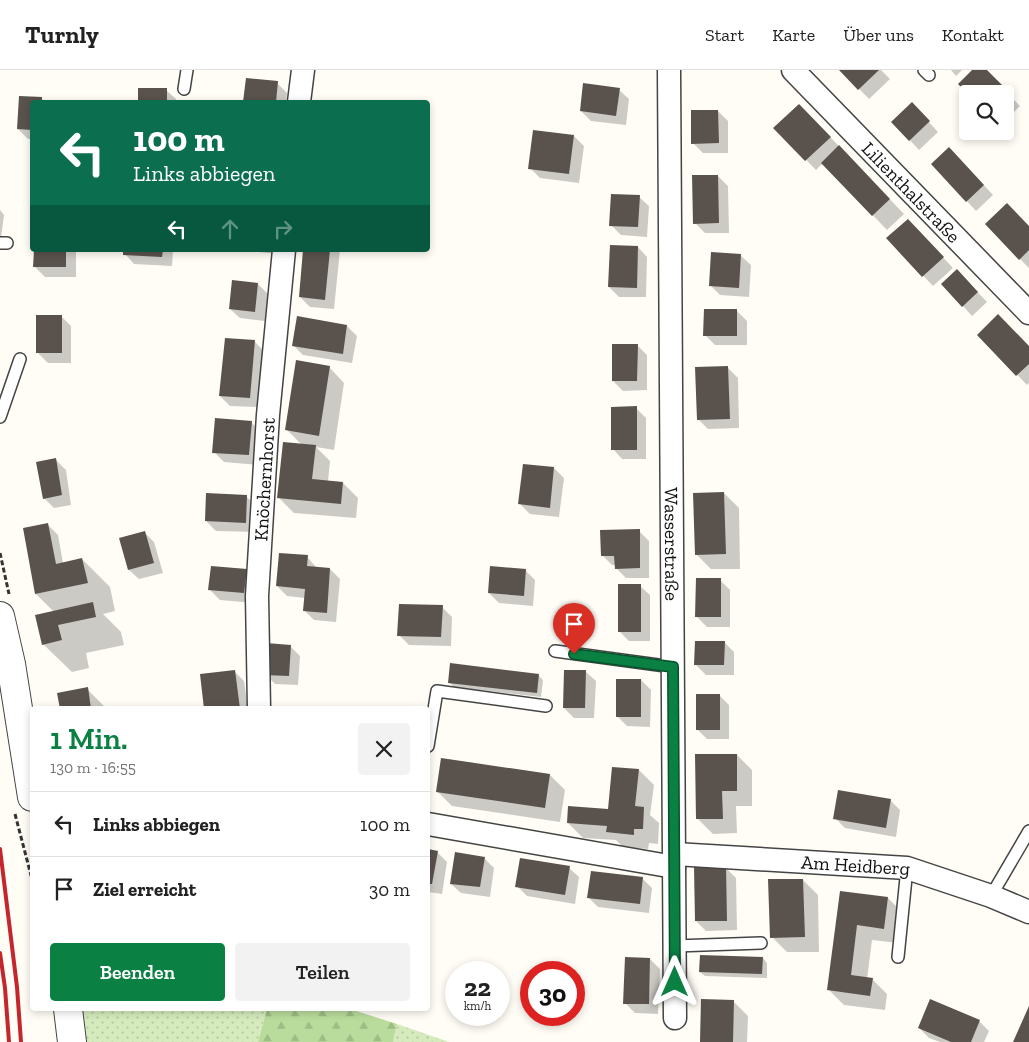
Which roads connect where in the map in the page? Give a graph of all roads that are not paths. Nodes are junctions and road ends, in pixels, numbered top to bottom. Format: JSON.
{"nodes":[{"id":1,"x":187,"y":70,"type":"edge"},
{"id":2,"x":303,"y":70,"type":"edge"},
{"id":3,"x":669,"y":70,"type":"edge"},
{"id":4,"x":793,"y":70,"type":"edge"},
{"id":5,"x":184,"y":90,"type":"dead end"},
{"id":6,"x":299,"y":100,"type":"edge"},
{"id":7,"x":284,"y":252,"type":"edge"},
{"id":8,"x":1029,"y":313,"type":"edge"},
{"id":9,"x":20,"y":359,"type":"dead end"},
{"id":10,"x":0,"y":417,"type":"edge"},
{"id":11,"x":0,"y":616,"type":"edge"},
{"id":12,"x":554,"y":651,"type":"dead end"},
{"id":13,"x":673,"y":667,"type":"junction"},
{"id":14,"x":259,"y":706,"type":"edge"},
{"id":15,"x":546,"y":706,"type":"dead end"},
{"id":16,"x":430,"y":734,"type":"edge"},
{"id":17,"x":30,"y":784,"type":"edge"},
{"id":18,"x":430,"y":824,"type":"edge"},
{"id":19,"x":1029,"y":831,"type":"edge"},
{"id":20,"x":675,"y":860,"type":"junction"},
{"id":21,"x":908,"y":868,"type":"junction"},
{"id":22,"x":991,"y":896,"type":"junction"},
{"id":23,"x":1029,"y":912,"type":"edge"},
{"id":24,"x":761,"y":943,"type":"dead end"},
{"id":25,"x":675,"y":946,"type":"junction"},
{"id":26,"x":898,"y":956,"type":"dead end"},
{"id":27,"x":68,"y":1011,"type":"edge"},
{"id":28,"x":675,"y":1018,"type":"dead end"},
{"id":29,"x":72,"y":1042,"type":"edge"}],
"edges":[{"from":1,"to":5,"type":"lane"},
{"from":2,"to":6,"type":"street"},
{"from":3,"to":13,"type":"street","name":"Wasserstraße"},
{"from":4,"to":8,"type":"street","name":"Lilienthalstraße"},
{"from":7,"to":14,"type":"street","name":"Knöchernhorst"},
{"from":9,"to":10,"type":"lane"},
{"from":11,"to":17,"type":"street"},
{"from":12,"to":13,"type":"lane"},
{"from":13,"to":20,"type":"street","name":"Wasserstraße"},
{"from":15,"to":16,"type":"lane"},
{"from":18,"to":20,"type":"street","name":"Am Heidberg"},
{"from":19,"to":22,"type":"lane"},
{"from":20,"to":21,"type":"street","name":"Am Heidberg"},
{"from":20,"to":25,"type":"street","name":"Wasserstraße"},
{"from":21,"to":22,"type":"street","name":"Am Heidberg"},
{"from":21,"to":26,"type":"lane"},
{"from":22,"to":23,"type":"street","name":"Am Heidberg"},
{"from":24,"to":25,"type":"lane"},
{"from":25,"to":28,"type":"street","name":"Wasserstraße"},
{"from":27,"to":29,"type":"street"}]}
